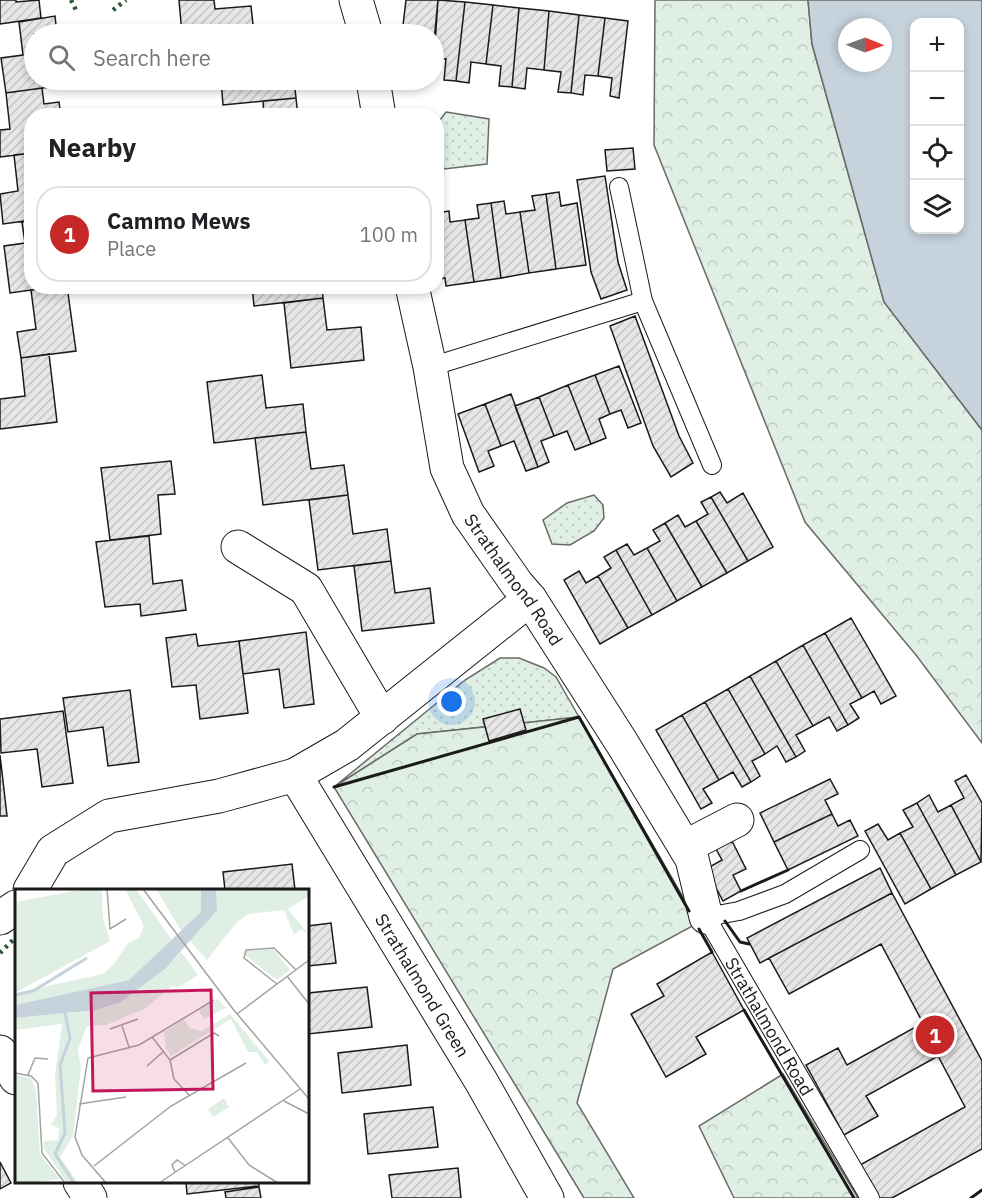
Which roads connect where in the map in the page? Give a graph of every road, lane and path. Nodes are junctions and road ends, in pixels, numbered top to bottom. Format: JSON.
{"nodes":[{"id":1,"x":356,"y":0,"type":"edge"},
{"id":2,"x":363,"y":24,"type":"edge"},
{"id":3,"x":375,"y":90,"type":"edge"},
{"id":4,"x":378,"y":108,"type":"edge"},
{"id":5,"x":619,"y":187,"type":"dead end"},
{"id":6,"x":414,"y":294,"type":"edge"},
{"id":7,"x":643,"y":301,"type":"junction"},
{"id":8,"x":430,"y":367,"type":"junction"},
{"id":9,"x":712,"y":465,"type":"dead end"},
{"id":10,"x":238,"y":547,"type":"dead end"},
{"id":11,"x":530,"y":599,"type":"junction"},
{"id":12,"x":382,"y":718,"type":"junction"},
{"id":13,"x":295,"y":775,"type":"junction"},
{"id":14,"x":737,"y":820,"type":"dead end"},
{"id":15,"x":685,"y":847,"type":"junction"},
{"id":16,"x":860,"y":850,"type":"dead end"},
{"id":17,"x":31,"y":889,"type":"edge"},
{"id":18,"x":15,"y":908,"type":"edge"},
{"id":19,"x":706,"y":917,"type":"junction"},
{"id":20,"x":0,"y":918,"type":"edge"},
{"id":21,"x":0,"y":1052,"type":"edge"},
{"id":22,"x":15,"y":1076,"type":"edge"},
{"id":23,"x":81,"y":1183,"type":"edge"},
{"id":24,"x":90,"y":1198,"type":"edge"},
{"id":25,"x":547,"y":1198,"type":"edge"},
{"id":26,"x":870,"y":1198,"type":"edge"}],
"edges":[{"from":1,"to":2,"type":"street"},
{"from":3,"to":4,"type":"street"},
{"from":5,"to":7,"type":"lane"},
{"from":6,"to":8,"type":"street","name":"Strathalmond Road"},
{"from":7,"to":8,"type":"lane"},
{"from":7,"to":9,"type":"lane"},
{"from":8,"to":11,"type":"street","name":"Strathalmond Road"},
{"from":10,"to":12,"type":"street"},
{"from":11,"to":12,"type":"street"},
{"from":11,"to":15,"type":"street","name":"Strathalmond Road"},
{"from":12,"to":13,"type":"street"},
{"from":13,"to":17,"type":"street"},
{"from":13,"to":25,"type":"street","name":"Strathalmond Green"},
{"from":14,"to":15,"type":"street"},
{"from":15,"to":19,"type":"street","name":"Strathalmond Road"},
{"from":16,"to":19,"type":"lane"},
{"from":18,"to":20,"type":"street"},
{"from":19,"to":26,"type":"lane","name":"Strathalmond Road"},
{"from":21,"to":22,"type":"street"},
{"from":23,"to":24,"type":"street"}]}
